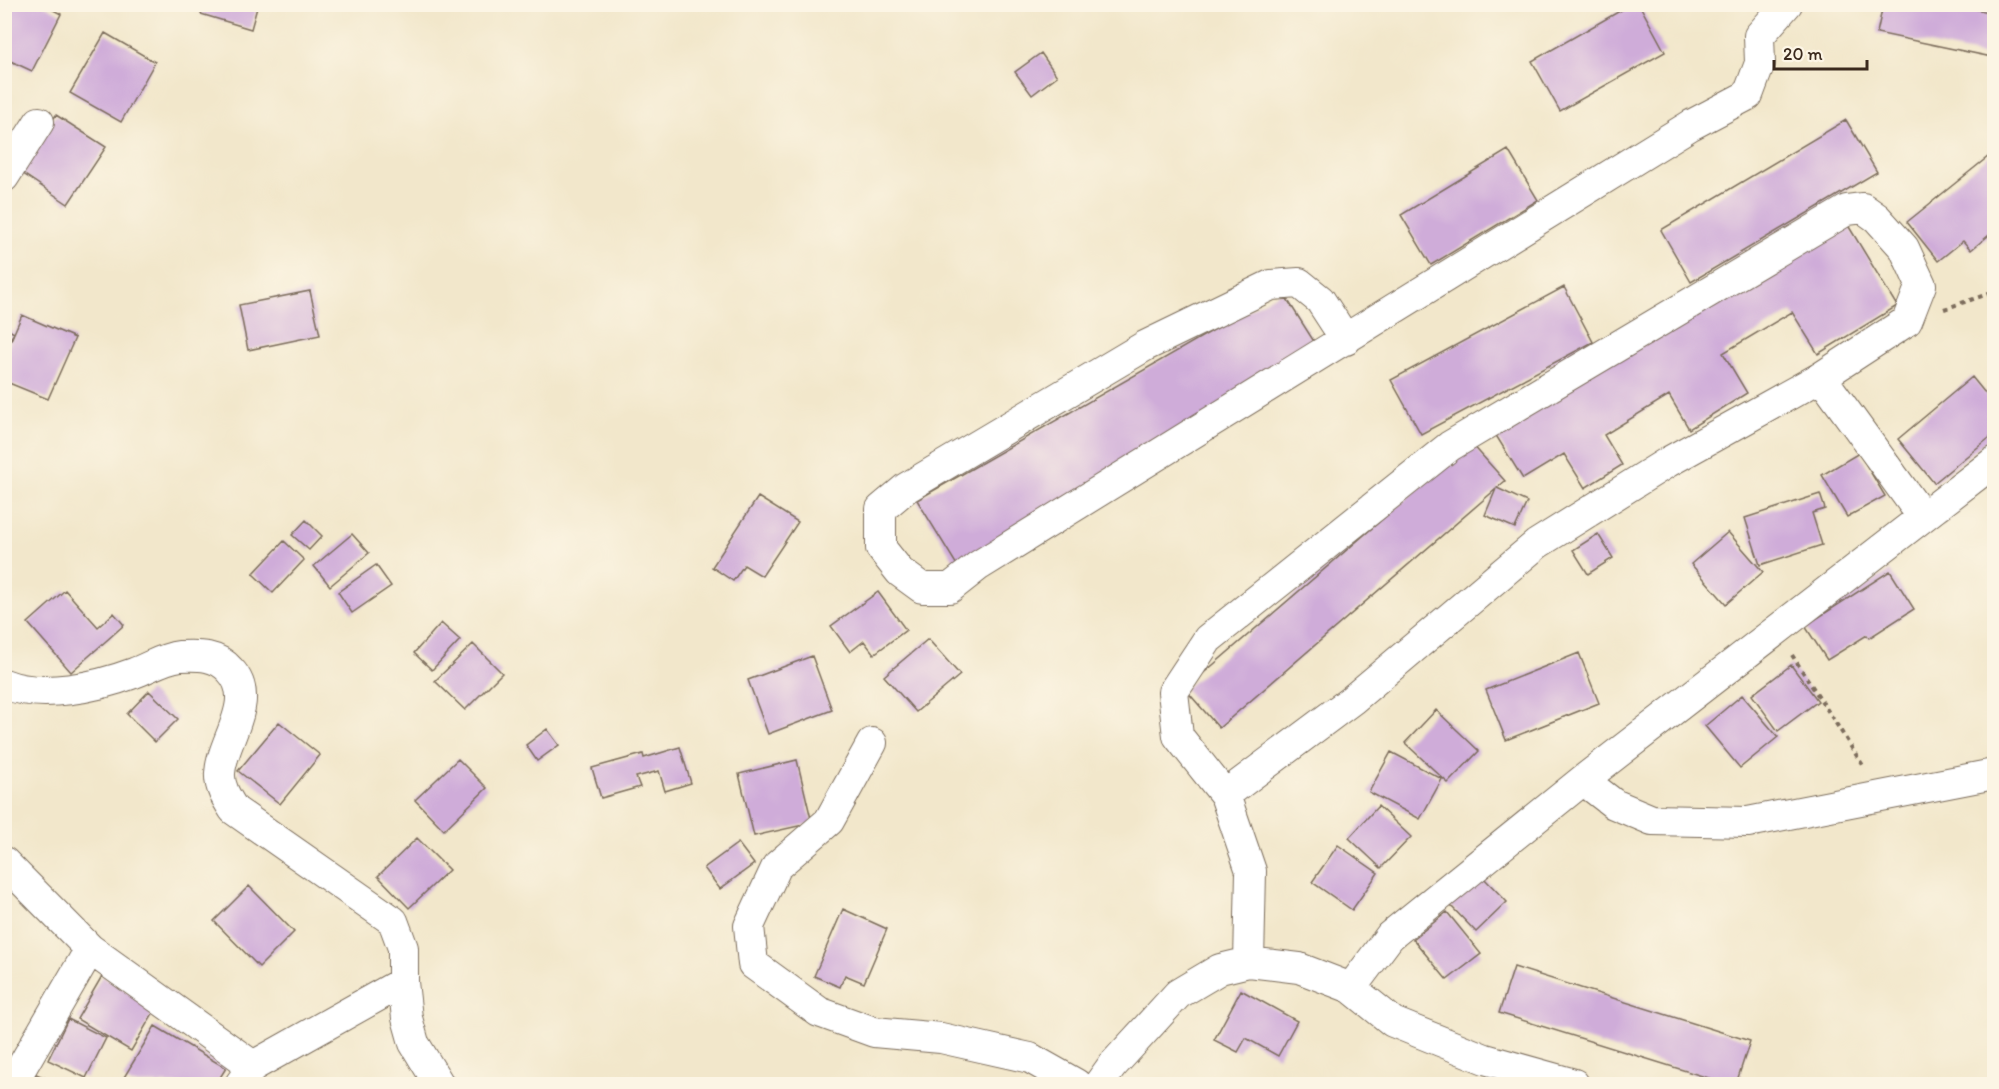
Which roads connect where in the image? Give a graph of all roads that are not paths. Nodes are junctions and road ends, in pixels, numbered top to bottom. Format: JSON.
{"nodes":[{"id":1,"x":1787,"y":4,"type":"edge"},
{"id":2,"x":39,"y":122,"type":"dead end"},
{"id":3,"x":4,"y":177,"type":"edge"},
{"id":4,"x":1346,"y":340,"type":"junction"},
{"id":5,"x":1821,"y":377,"type":"junction"},
{"id":6,"x":1995,"y":462,"type":"edge"},
{"id":7,"x":1922,"y":516,"type":"junction"},
{"id":8,"x":4,"y":684,"type":"edge"},
{"id":9,"x":872,"y":743,"type":"dead end"},
{"id":10,"x":1995,"y":774,"type":"edge"},
{"id":11,"x":1583,"y":780,"type":"junction"},
{"id":12,"x":1225,"y":795,"type":"junction"},
{"id":13,"x":4,"y":862,"type":"edge"},
{"id":14,"x":90,"y":949,"type":"junction"},
{"id":15,"x":1249,"y":962,"type":"junction"},
{"id":16,"x":403,"y":982,"type":"junction"},
{"id":17,"x":1351,"y":988,"type":"junction"},
{"id":18,"x":246,"y":1075,"type":"edge"},
{"id":19,"x":12,"y":1084,"type":"edge"},
{"id":20,"x":439,"y":1084,"type":"edge"},
{"id":21,"x":1076,"y":1084,"type":"edge"},
{"id":22,"x":1099,"y":1084,"type":"edge"},
{"id":23,"x":1574,"y":1084,"type":"edge"}],
"edges":[{"from":1,"to":4,"type":"street"},
{"from":2,"to":3,"type":"street"},
{"from":4,"to":4,"type":"street"},
{"from":5,"to":7,"type":"street"},
{"from":5,"to":12,"type":"street"},
{"from":5,"to":12,"type":"street"},
{"from":6,"to":7,"type":"street"},
{"from":7,"to":11,"type":"street"},
{"from":8,"to":16,"type":"street"},
{"from":9,"to":21,"type":"street"},
{"from":10,"to":11,"type":"street"},
{"from":11,"to":17,"type":"street"},
{"from":12,"to":15,"type":"street"},
{"from":13,"to":14,"type":"street"},
{"from":14,"to":18,"type":"street"},
{"from":14,"to":19,"type":"street"},
{"from":15,"to":17,"type":"street"},
{"from":15,"to":22,"type":"street"},
{"from":16,"to":18,"type":"street"},
{"from":16,"to":20,"type":"street"},
{"from":17,"to":23,"type":"street"}]}
